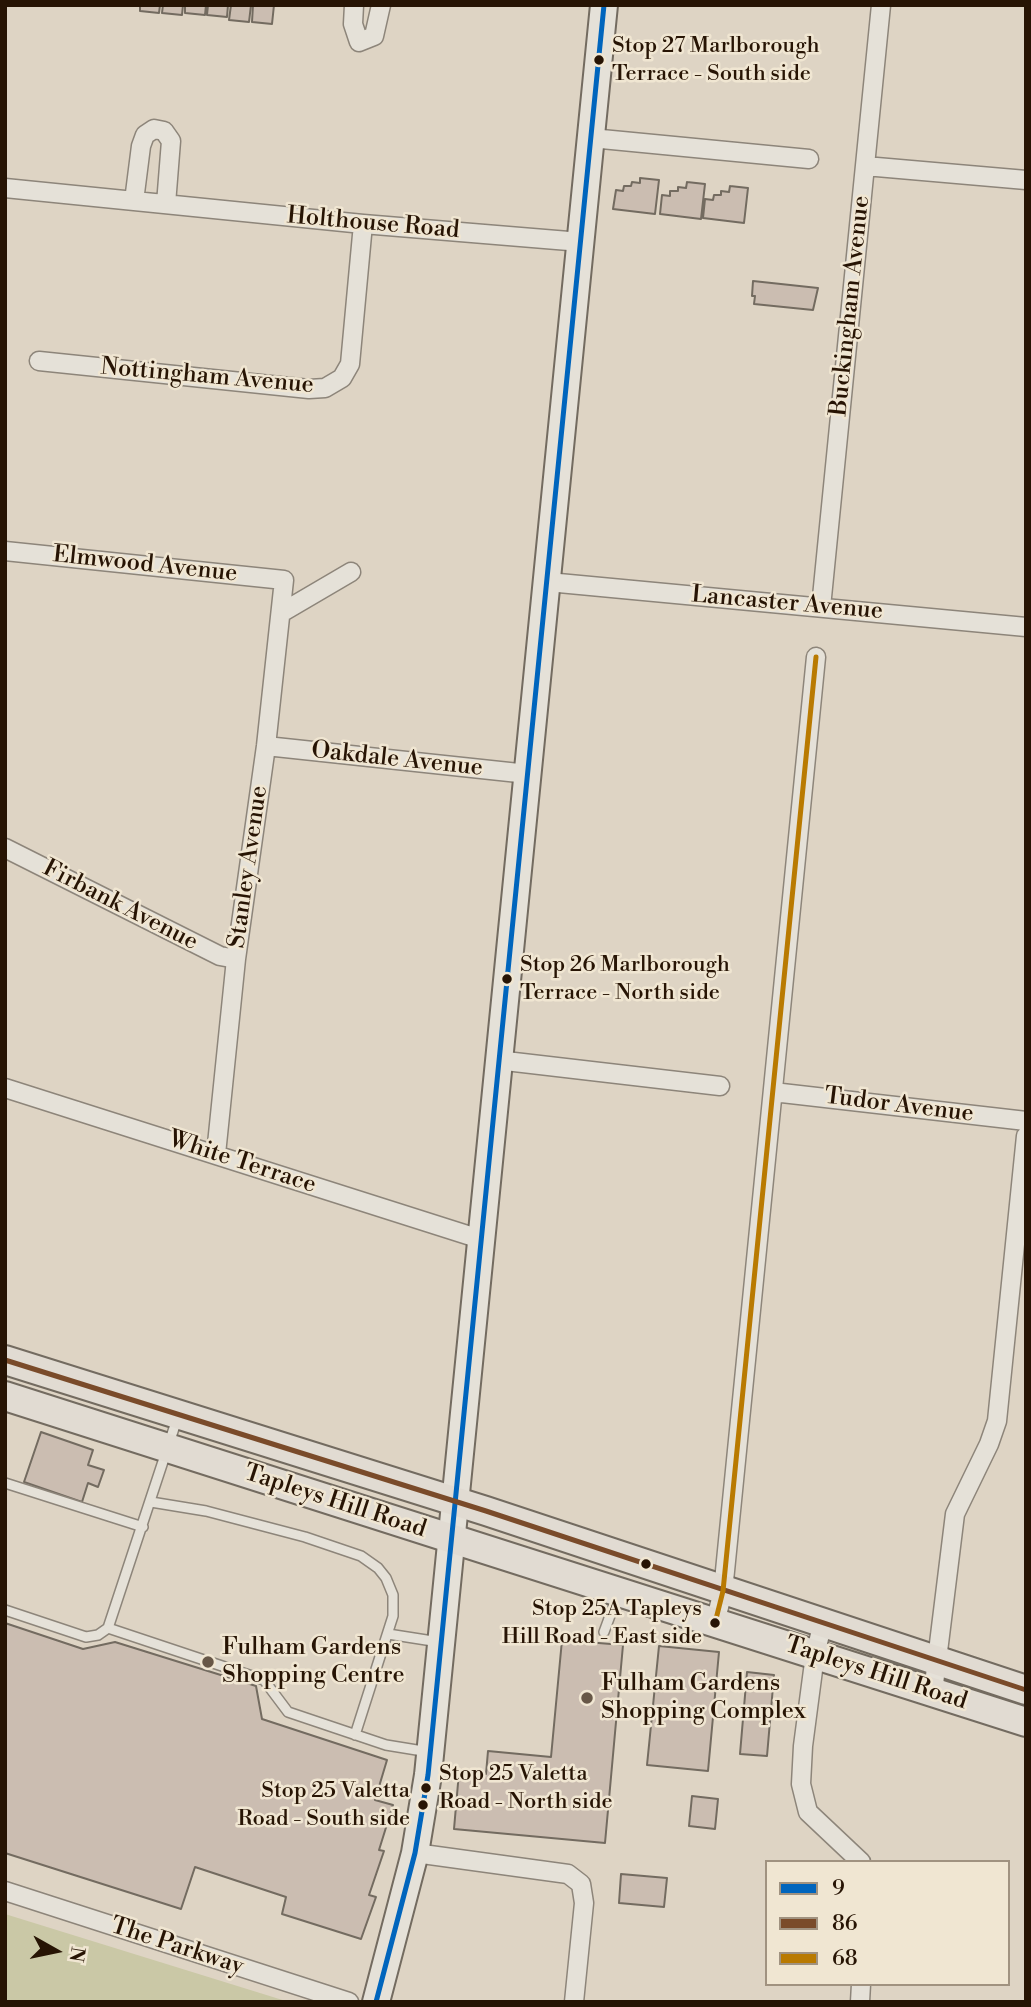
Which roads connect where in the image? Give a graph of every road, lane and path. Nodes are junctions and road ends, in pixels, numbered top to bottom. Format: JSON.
{"nodes":[{"id":1,"x":354,"y":5,"type":"edge"},
{"id":2,"x":381,"y":5,"type":"edge"},
{"id":3,"x":604,"y":5,"type":"edge"},
{"id":4,"x":881,"y":5,"type":"edge"},
{"id":5,"x":591,"y":138,"type":"junction"},
{"id":6,"x":809,"y":159,"type":"dead end"},
{"id":7,"x":865,"y":166,"type":"junction"},
{"id":8,"x":1026,"y":180,"type":"edge"},
{"id":9,"x":5,"y":188,"type":"edge"},
{"id":10,"x":134,"y":201,"type":"junction"},
{"id":11,"x":166,"y":204,"type":"junction"},
{"id":12,"x":363,"y":225,"type":"junction"},
{"id":13,"x":581,"y":242,"type":"junction"},
{"id":14,"x":39,"y":361,"type":"dead end"},
{"id":15,"x":5,"y":551,"type":"edge"},
{"id":16,"x":351,"y":572,"type":"dead end"},
{"id":17,"x":284,"y":580,"type":"joint"},
{"id":18,"x":548,"y":582,"type":"junction"},
{"id":19,"x":821,"y":607,"type":"junction"},
{"id":20,"x":281,"y":613,"type":"junction"},
{"id":21,"x":1026,"y":627,"type":"edge"},
{"id":22,"x":816,"y":657,"type":"dead end"},
{"id":23,"x":266,"y":746,"type":"junction"},
{"id":24,"x":528,"y":774,"type":"junction"},
{"id":25,"x":5,"y":848,"type":"edge"},
{"id":26,"x":236,"y":959,"type":"junction"},
{"id":27,"x":497,"y":1060,"type":"junction"},
{"id":28,"x":720,"y":1086,"type":"dead end"},
{"id":29,"x":5,"y":1088,"type":"edge"},
{"id":30,"x":773,"y":1091,"type":"junction"},
{"id":31,"x":1026,"y":1121,"type":"edge"},
{"id":32,"x":1026,"y":1136,"type":"edge"},
{"id":33,"x":216,"y":1154,"type":"junction"},
{"id":34,"x":480,"y":1239,"type":"junction"},
{"id":35,"x":5,"y":1360,"type":"edge"},
{"id":36,"x":5,"y":1396,"type":"edge"},
{"id":37,"x":179,"y":1415,"type":"junction"},
{"id":38,"x":169,"y":1448,"type":"junction"},
{"id":39,"x":5,"y":1483,"type":"edge"},
{"id":40,"x":456,"y":1501,"type":"junction"},
{"id":41,"x":151,"y":1502,"type":"junction"},
{"id":42,"x":143,"y":1527,"type":"junction"},
{"id":43,"x":452,"y":1538,"type":"junction"},
{"id":44,"x":723,"y":1591,"type":"junction"},
{"id":45,"x":619,"y":1592,"type":"junction"},
{"id":46,"x":5,"y":1610,"type":"edge"},
{"id":47,"x":823,"y":1622,"type":"junction"},
{"id":48,"x":715,"y":1623,"type":"junction"},
{"id":49,"x":108,"y":1628,"type":"junction"},
{"id":50,"x":604,"y":1632,"type":"dead end"},
{"id":51,"x":388,"y":1634,"type":"junction"},
{"id":52,"x":441,"y":1642,"type":"junction"},
{"id":53,"x":815,"y":1655,"type":"junction"},
{"id":54,"x":939,"y":1660,"type":"junction"},
{"id":55,"x":1026,"y":1690,"type":"edge"},
{"id":56,"x":933,"y":1692,"type":"junction"},
{"id":57,"x":1026,"y":1722,"type":"edge"},
{"id":58,"x":355,"y":1735,"type":"junction"},
{"id":59,"x":430,"y":1752,"type":"junction"},
{"id":60,"x":415,"y":1853,"type":"junction"},
{"id":61,"x":859,"y":1860,"type":"edge"},
{"id":62,"x":5,"y":1891,"type":"edge"},
{"id":63,"x":349,"y":2002,"type":"edge"},
{"id":64,"x":376,"y":2002,"type":"edge"},
{"id":65,"x":575,"y":2002,"type":"edge"}],
"edges":[{"from":1,"to":2,"type":"street"},
{"from":3,"to":5,"type":"street"},
{"from":4,"to":7,"type":"street","name":"Buckingham Avenue"},
{"from":5,"to":6,"type":"street"},
{"from":5,"to":13,"type":"street"},
{"from":7,"to":8,"type":"street"},
{"from":7,"to":19,"type":"street","name":"Buckingham Avenue"},
{"from":9,"to":10,"type":"street","name":"Holthouse Road"},
{"from":10,"to":11,"type":"street","name":"Holthouse Road"},
{"from":10,"to":11,"type":"street"},
{"from":11,"to":12,"type":"street","name":"Holthouse Road"},
{"from":12,"to":13,"type":"street","name":"Holthouse Road"},
{"from":12,"to":14,"type":"street","name":"Nottingham Avenue"},
{"from":13,"to":18,"type":"street"},
{"from":15,"to":17,"type":"street","name":"Elmwood Avenue"},
{"from":16,"to":20,"type":"street"},
{"from":17,"to":20,"type":"street","name":"Stanley Avenue"},
{"from":18,"to":19,"type":"street","name":"Lancaster Avenue"},
{"from":18,"to":24,"type":"street"},
{"from":19,"to":21,"type":"street","name":"Lancaster Avenue"},
{"from":20,"to":23,"type":"street","name":"Stanley Avenue"},
{"from":22,"to":30,"type":"street"},
{"from":23,"to":24,"type":"street","name":"Oakdale Avenue"},
{"from":23,"to":26,"type":"street","name":"Stanley Avenue"},
{"from":24,"to":27,"type":"street"},
{"from":25,"to":26,"type":"street","name":"Firbank Avenue"},
{"from":26,"to":33,"type":"street","name":"Stanley Avenue"},
{"from":27,"to":28,"type":"street"},
{"from":27,"to":34,"type":"street"},
{"from":29,"to":33,"type":"street","name":"White Terrace"},
{"from":30,"to":31,"type":"street","name":"Tudor Avenue"},
{"from":30,"to":44,"type":"street"},
{"from":32,"to":54,"type":"street"},
{"from":33,"to":34,"type":"street","name":"White Terrace"},
{"from":34,"to":40,"type":"street"},
{"from":35,"to":37,"type":"main road","name":"Tapleys Hill Road"},
{"from":36,"to":38,"type":"main road","name":"Tapleys Hill Road"},
{"from":37,"to":38,"type":"lane"},
{"from":37,"to":40,"type":"main road","name":"Tapleys Hill Road"},
{"from":38,"to":41,"type":"lane"},
{"from":38,"to":43,"type":"main road","name":"Tapleys Hill Road"},
{"from":39,"to":42,"type":"lane"},
{"from":40,"to":43,"type":"street"},
{"from":40,"to":44,"type":"main road","name":"Tapleys Hill Road"},
{"from":41,"to":42,"type":"lane"},
{"from":41,"to":51,"type":"lane"},
{"from":42,"to":49,"type":"lane"},
{"from":43,"to":45,"type":"main road","name":"Tapleys Hill Road"},
{"from":43,"to":52,"type":"street"},
{"from":44,"to":47,"type":"main road","name":"Tapleys Hill Road"},
{"from":44,"to":48,"type":"street"},
{"from":45,"to":48,"type":"main road","name":"Tapleys Hill Road"},
{"from":45,"to":50,"type":"lane"},
{"from":46,"to":49,"type":"lane"},
{"from":47,"to":53,"type":"street"},
{"from":47,"to":54,"type":"main road","name":"Tapleys Hill Road"},
{"from":48,"to":53,"type":"main road","name":"Tapleys Hill Road"},
{"from":49,"to":58,"type":"lane"},
{"from":51,"to":52,"type":"lane"},
{"from":51,"to":58,"type":"lane"},
{"from":52,"to":59,"type":"street"},
{"from":53,"to":56,"type":"main road","name":"Tapleys Hill Road"},
{"from":53,"to":61,"type":"street"},
{"from":54,"to":55,"type":"main road","name":"Tapleys Hill Road"},
{"from":54,"to":56,"type":"street"},
{"from":56,"to":57,"type":"main road","name":"Tapleys Hill Road"},
{"from":58,"to":59,"type":"lane"},
{"from":59,"to":60,"type":"street"},
{"from":60,"to":64,"type":"street"},
{"from":60,"to":65,"type":"street"},
{"from":62,"to":63,"type":"street","name":"The Parkway"}]}
